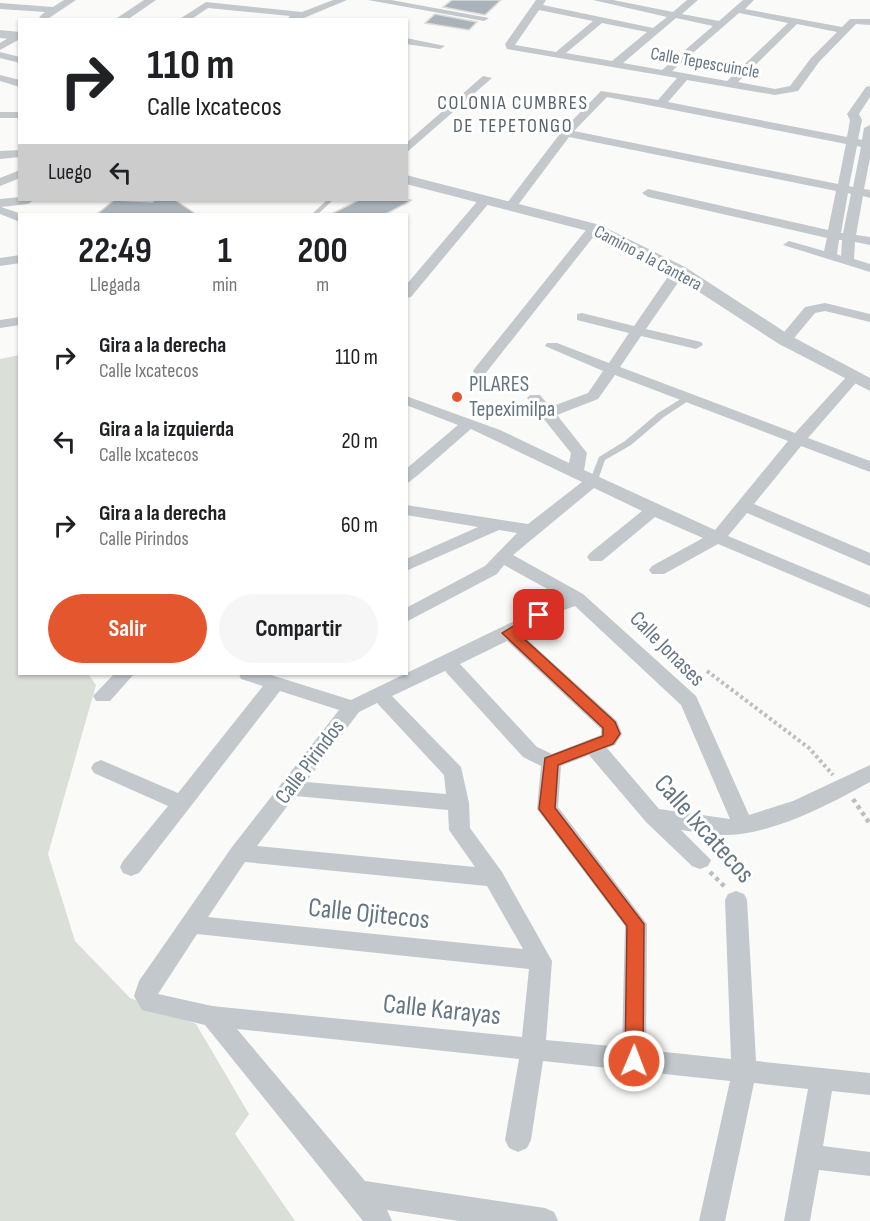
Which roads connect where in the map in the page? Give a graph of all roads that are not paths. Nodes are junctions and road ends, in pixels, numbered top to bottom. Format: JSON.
{"nodes":[{"id":1,"x":71,"y":0,"type":"edge"},
{"id":2,"x":151,"y":0,"type":"edge"},
{"id":3,"x":342,"y":0,"type":"edge"},
{"id":4,"x":373,"y":0,"type":"edge"},
{"id":5,"x":432,"y":0,"type":"edge"},
{"id":6,"x":598,"y":0,"type":"edge"},
{"id":7,"x":693,"y":0,"type":"edge"},
{"id":8,"x":749,"y":0,"type":"edge"},
{"id":9,"x":538,"y":3,"type":"edge"},
{"id":10,"x":0,"y":6,"type":"edge"},
{"id":11,"x":54,"y":10,"type":"junction"},
{"id":12,"x":736,"y":10,"type":"junction"},
{"id":13,"x":418,"y":11,"type":"junction"},
{"id":14,"x":300,"y":14,"type":"junction"},
{"id":15,"x":674,"y":15,"type":"junction"},
{"id":16,"x":43,"y":18,"type":"edge"},
{"id":17,"x":122,"y":18,"type":"edge"},
{"id":18,"x":186,"y":18,"type":"edge"},
{"id":19,"x":293,"y":18,"type":"edge"},
{"id":20,"x":484,"y":18,"type":"dead end"},
{"id":21,"x":601,"y":20,"type":"junction"},
{"id":22,"x":795,"y":21,"type":"junction"},
{"id":23,"x":870,"y":21,"type":"edge"},
{"id":24,"x":718,"y":24,"type":"junction"},
{"id":25,"x":844,"y":30,"type":"junction"},
{"id":26,"x":656,"y":31,"type":"junction"},
{"id":27,"x":0,"y":34,"type":"edge"},
{"id":28,"x":18,"y":35,"type":"edge"},
{"id":29,"x":18,"y":36,"type":"edge"},
{"id":30,"x":408,"y":41,"type":"edge"},
{"id":31,"x":440,"y":46,"type":"dead end"},
{"id":32,"x":0,"y":47,"type":"edge"},
{"id":33,"x":0,"y":55,"type":"edge"},
{"id":34,"x":558,"y":55,"type":"junction"},
{"id":35,"x":18,"y":60,"type":"edge"},
{"id":36,"x":615,"y":64,"type":"junction"},
{"id":37,"x":664,"y":73,"type":"junction"},
{"id":38,"x":685,"y":76,"type":"junction"},
{"id":39,"x":0,"y":78,"type":"edge"},
{"id":40,"x":487,"y":78,"type":"dead end"},
{"id":41,"x":18,"y":83,"type":"edge"},
{"id":42,"x":730,"y":84,"type":"junction"},
{"id":43,"x":870,"y":89,"type":"edge"},
{"id":44,"x":661,"y":104,"type":"junction"},
{"id":45,"x":18,"y":115,"type":"edge"},
{"id":46,"x":0,"y":116,"type":"edge"},
{"id":47,"x":856,"y":120,"type":"junction"},
{"id":48,"x":870,"y":122,"type":"edge"},
{"id":49,"x":870,"y":128,"type":"edge"},
{"id":50,"x":566,"y":133,"type":"junction"},
{"id":51,"x":850,"y":141,"type":"junction"},
{"id":52,"x":868,"y":144,"type":"edge"},
{"id":53,"x":408,"y":148,"type":"edge"},
{"id":54,"x":18,"y":153,"type":"edge"},
{"id":55,"x":0,"y":155,"type":"edge"},
{"id":56,"x":18,"y":174,"type":"edge"},
{"id":57,"x":408,"y":180,"type":"edge"},
{"id":58,"x":0,"y":182,"type":"edge"},
{"id":59,"x":842,"y":189,"type":"junction"},
{"id":60,"x":648,"y":193,"type":"dead end"},
{"id":61,"x":864,"y":193,"type":"edge"},
{"id":62,"x":485,"y":200,"type":"junction"},
{"id":63,"x":19,"y":201,"type":"edge"},
{"id":64,"x":329,"y":201,"type":"edge"},
{"id":65,"x":0,"y":203,"type":"edge"},
{"id":66,"x":511,"y":206,"type":"junction"},
{"id":67,"x":0,"y":210,"type":"edge"},
{"id":68,"x":316,"y":213,"type":"edge"},
{"id":69,"x":18,"y":217,"type":"edge"},
{"id":70,"x":594,"y":228,"type":"junction"},
{"id":71,"x":832,"y":235,"type":"junction"},
{"id":72,"x":849,"y":237,"type":"junction"},
{"id":73,"x":870,"y":241,"type":"edge"},
{"id":74,"x":789,"y":245,"type":"dead end"},
{"id":75,"x":830,"y":255,"type":"junction"},
{"id":76,"x":18,"y":259,"type":"edge"},
{"id":77,"x":847,"y":261,"type":"junction"},
{"id":78,"x":0,"y":262,"type":"edge"},
{"id":79,"x":870,"y":268,"type":"edge"},
{"id":80,"x":679,"y":272,"type":"junction"},
{"id":81,"x":408,"y":292,"type":"edge"},
{"id":82,"x":582,"y":317,"type":"dead end"},
{"id":83,"x":870,"y":318,"type":"edge"},
{"id":84,"x":18,"y":321,"type":"edge"},
{"id":85,"x":0,"y":324,"type":"edge"},
{"id":86,"x":637,"y":330,"type":"junction"},
{"id":87,"x":785,"y":340,"type":"junction"},
{"id":88,"x":696,"y":345,"type":"dead end"},
{"id":89,"x":552,"y":346,"type":"dead end"},
{"id":90,"x":614,"y":370,"type":"junction"},
{"id":91,"x":480,"y":371,"type":"dead end"},
{"id":92,"x":862,"y":381,"type":"edge"},
{"id":93,"x":536,"y":398,"type":"dead end"},
{"id":94,"x":687,"y":399,"type":"junction"},
{"id":95,"x":408,"y":401,"type":"edge"},
{"id":96,"x":546,"y":414,"type":"junction"},
{"id":97,"x":468,"y":424,"type":"junction"},
{"id":98,"x":798,"y":439,"type":"junction"},
{"id":99,"x":870,"y":467,"type":"edge"},
{"id":100,"x":576,"y":471,"type":"junction"},
{"id":101,"x":408,"y":477,"type":"edge"},
{"id":102,"x":594,"y":480,"type":"junction"},
{"id":103,"x":745,"y":506,"type":"junction"},
{"id":104,"x":408,"y":510,"type":"edge"},
{"id":105,"x":652,"y":510,"type":"junction"},
{"id":106,"x":499,"y":524,"type":"junction"},
{"id":107,"x":531,"y":530,"type":"junction"},
{"id":108,"x":719,"y":536,"type":"junction"},
{"id":109,"x":502,"y":556,"type":"junction"},
{"id":110,"x":596,"y":557,"type":"dead end"},
{"id":111,"x":870,"y":560,"type":"edge"},
{"id":112,"x":408,"y":565,"type":"edge"},
{"id":113,"x":658,"y":570,"type":"dead end"},
{"id":114,"x":577,"y":598,"type":"junction"},
{"id":115,"x":870,"y":602,"type":"edge"},
{"id":116,"x":408,"y":615,"type":"edge"},
{"id":117,"x":509,"y":633,"type":"junction"},
{"id":118,"x":447,"y":661,"type":"junction"},
{"id":119,"x":408,"y":674,"type":"edge"},
{"id":120,"x":124,"y":675,"type":"edge"},
{"id":121,"x":251,"y":675,"type":"edge"},
{"id":122,"x":400,"y":677,"type":"edge"},
{"id":123,"x":275,"y":684,"type":"junction"},
{"id":124,"x":378,"y":693,"type":"junction"},
{"id":125,"x":102,"y":696,"type":"dead end"},
{"id":126,"x":352,"y":707,"type":"junction"},
{"id":127,"x":594,"y":747,"type":"junction"},
{"id":128,"x":551,"y":762,"type":"junction"},
{"id":129,"x":101,"y":768,"type":"dead end"},
{"id":130,"x":870,"y":773,"type":"edge"},
{"id":131,"x":290,"y":788,"type":"junction"},
{"id":132,"x":182,"y":803,"type":"junction"},
{"id":133,"x":459,"y":804,"type":"junction"},
{"id":134,"x":653,"y":816,"type":"junction"},
{"id":135,"x":743,"y":825,"type":"junction"},
{"id":136,"x":240,"y":853,"type":"junction"},
{"id":137,"x":700,"y":860,"type":"road end"},
{"id":138,"x":131,"y":867,"type":"dead end"},
{"id":139,"x":494,"y":878,"type":"junction"},
{"id":140,"x":736,"y":900,"type":"road end"},
{"id":141,"x":191,"y":924,"type":"junction"},
{"id":142,"x":541,"y":961,"type":"junction"},
{"id":143,"x":147,"y":988,"type":"joint"},
{"id":144,"x":212,"y":1016,"type":"junction"},
{"id":145,"x":533,"y":1050,"type":"junction"},
{"id":146,"x":634,"y":1061,"type":"junction"},
{"id":147,"x":744,"y":1071,"type":"junction"},
{"id":148,"x":822,"y":1081,"type":"junction"},
{"id":149,"x":870,"y":1084,"type":"edge"},
{"id":150,"x":518,"y":1140,"type":"dead end"},
{"id":151,"x":807,"y":1156,"type":"junction"},
{"id":152,"x":870,"y":1164,"type":"edge"},
{"id":153,"x":358,"y":1192,"type":"junction"},
{"id":154,"x":378,"y":1221,"type":"edge"},
{"id":155,"x":545,"y":1221,"type":"edge"},
{"id":156,"x":712,"y":1221,"type":"edge"},
{"id":157,"x":797,"y":1221,"type":"edge"}],
"edges":[{"from":1,"to":11,"type":"street"},
{"from":2,"to":17,"type":"street"},
{"from":3,"to":14,"type":"street"},
{"from":4,"to":13,"type":"street"},
{"from":5,"to":13,"type":"street"},
{"from":6,"to":15,"type":"street"},
{"from":7,"to":15,"type":"street"},
{"from":8,"to":12,"type":"street"},
{"from":9,"to":21,"type":"street"},
{"from":9,"to":34,"type":"street","name":"Calle Tepescuincle"},
{"from":10,"to":11,"type":"street"},
{"from":11,"to":16,"type":"street"},
{"from":12,"to":22,"type":"street"},
{"from":12,"to":24,"type":"street"},
{"from":13,"to":20,"type":"street"},
{"from":14,"to":18,"type":"street"},
{"from":14,"to":19,"type":"street"},
{"from":15,"to":24,"type":"street"},
{"from":15,"to":26,"type":"street"},
{"from":21,"to":26,"type":"street"},
{"from":21,"to":34,"type":"street"},
{"from":22,"to":25,"type":"street"},
{"from":22,"to":42,"type":"street"},
{"from":23,"to":25,"type":"street","name":"Calle Tepescuincle"},
{"from":24,"to":37,"type":"street"},
{"from":25,"to":42,"type":"street","name":"Calle Tepescuincle"},
{"from":26,"to":36,"type":"street"},
{"from":27,"to":28,"type":"street"},
{"from":29,"to":32,"type":"street"},
{"from":30,"to":31,"type":"street"},
{"from":33,"to":35,"type":"street"},
{"from":34,"to":36,"type":"street","name":"Calle Tepescuincle"},
{"from":36,"to":37,"type":"street","name":"Calle Tepescuincle"},
{"from":37,"to":38,"type":"street","name":"Calle Tepescuincle"},
{"from":38,"to":42,"type":"street","name":"Calle Tepescuincle"},
{"from":38,"to":44,"type":"street"},
{"from":39,"to":41,"type":"street"},
{"from":40,"to":53,"type":"street"},
{"from":43,"to":47,"type":"street"},
{"from":44,"to":50,"type":"street"},
{"from":44,"to":51,"type":"street"},
{"from":45,"to":46,"type":"street"},
{"from":47,"to":48,"type":"street"},
{"from":47,"to":51,"type":"street"},
{"from":49,"to":52,"type":"street"},
{"from":50,"to":59,"type":"street"},
{"from":50,"to":66,"type":"street"},
{"from":51,"to":52,"type":"street"},
{"from":51,"to":59,"type":"street"},
{"from":52,"to":61,"type":"street"},
{"from":54,"to":55,"type":"street"},
{"from":56,"to":58,"type":"street"},
{"from":57,"to":62,"type":"street","name":"Camino a la Cantera"},
{"from":59,"to":61,"type":"street"},
{"from":59,"to":71,"type":"street"},
{"from":60,"to":71,"type":"street"},
{"from":61,"to":72,"type":"street"},
{"from":62,"to":66,"type":"street","name":"Camino a la Cantera"},
{"from":62,"to":81,"type":"street"},
{"from":63,"to":65,"type":"street"},
{"from":64,"to":68,"type":"lane"},
{"from":66,"to":70,"type":"street","name":"Camino a la Cantera"},
{"from":67,"to":69,"type":"street"},
{"from":70,"to":80,"type":"street","name":"Camino a la Cantera"},
{"from":70,"to":91,"type":"street"},
{"from":71,"to":72,"type":"street"},
{"from":71,"to":75,"type":"street"},
{"from":72,"to":73,"type":"street"},
{"from":72,"to":77,"type":"street"},
{"from":74,"to":75,"type":"street"},
{"from":75,"to":77,"type":"street"},
{"from":76,"to":78,"type":"street"},
{"from":77,"to":79,"type":"street"},
{"from":80,"to":86,"type":"street"},
{"from":80,"to":87,"type":"street","name":"Camino a la Cantera"},
{"from":82,"to":86,"type":"street"},
{"from":83,"to":87,"type":"street"},
{"from":84,"to":85,"type":"street"},
{"from":86,"to":88,"type":"street"},
{"from":86,"to":90,"type":"street"},
{"from":87,"to":92,"type":"street","name":"Camino a la Cantera"},
{"from":89,"to":90,"type":"street"},
{"from":90,"to":94,"type":"street"},
{"from":90,"to":96,"type":"street"},
{"from":92,"to":98,"type":"street"},
{"from":93,"to":96,"type":"street"},
{"from":94,"to":98,"type":"street"},
{"from":94,"to":102,"type":"lane"},
{"from":95,"to":97,"type":"street"},
{"from":96,"to":100,"type":"street"},
{"from":97,"to":100,"type":"street"},
{"from":97,"to":101,"type":"street"},
{"from":98,"to":99,"type":"street"},
{"from":98,"to":103,"type":"street"},
{"from":100,"to":102,"type":"street"},
{"from":102,"to":105,"type":"street"},
{"from":102,"to":107,"type":"street"},
{"from":103,"to":108,"type":"street"},
{"from":103,"to":111,"type":"street"},
{"from":104,"to":106,"type":"street"},
{"from":105,"to":108,"type":"street"},
{"from":105,"to":110,"type":"street"},
{"from":106,"to":107,"type":"street"},
{"from":106,"to":112,"type":"street"},
{"from":107,"to":109,"type":"street"},
{"from":108,"to":113,"type":"street"},
{"from":108,"to":115,"type":"street"},
{"from":109,"to":114,"type":"street","name":"Calle Jonases"},
{"from":109,"to":116,"type":"street"},
{"from":114,"to":117,"type":"street","name":"Calle Pirindos"},
{"from":114,"to":135,"type":"street","name":"Calle Jonases"},
{"from":117,"to":118,"type":"street","name":"Calle Pirindos"},
{"from":117,"to":127,"type":"street"},
{"from":118,"to":119,"type":"street","name":"Calle Pirindos"},
{"from":118,"to":128,"type":"street"},
{"from":120,"to":125,"type":"street"},
{"from":121,"to":123,"type":"street"},
{"from":122,"to":124,"type":"street","name":"Calle Pirindos"},
{"from":123,"to":126,"type":"street"},
{"from":123,"to":132,"type":"street"},
{"from":124,"to":126,"type":"street","name":"Calle Pirindos"},
{"from":124,"to":133,"type":"street"},
{"from":126,"to":131,"type":"street","name":"Calle Pirindos"},
{"from":127,"to":128,"type":"street"},
{"from":127,"to":134,"type":"street","name":"Calle Ixcatecos"},
{"from":128,"to":146,"type":"street"},
{"from":129,"to":132,"type":"street"},
{"from":130,"to":135,"type":"street"},
{"from":131,"to":133,"type":"street"},
{"from":131,"to":136,"type":"street","name":"Calle Pirindos"},
{"from":132,"to":138,"type":"street"},
{"from":133,"to":139,"type":"street"},
{"from":134,"to":135,"type":"street"},
{"from":134,"to":137,"type":"street","name":"Calle Ixcatecos"},
{"from":136,"to":139,"type":"street"},
{"from":136,"to":141,"type":"street","name":"Calle Pirindos"},
{"from":139,"to":142,"type":"street"},
{"from":140,"to":147,"type":"street","name":"Calle Ixcatecos"},
{"from":141,"to":142,"type":"street","name":"Calle Ojitecos"},
{"from":141,"to":143,"type":"street","name":"Calle Pirindos"},
{"from":142,"to":145,"type":"street"},
{"from":143,"to":144,"type":"street","name":"Calle Karayas"},
{"from":144,"to":145,"type":"street","name":"Calle Karayas"},
{"from":144,"to":153,"type":"street"},
{"from":145,"to":146,"type":"street","name":"Calle Karayas"},
{"from":145,"to":150,"type":"street"},
{"from":146,"to":147,"type":"street","name":"Calle Karayas"},
{"from":147,"to":148,"type":"street","name":"Calle Karayas"},
{"from":147,"to":156,"type":"street","name":"Calle Ixcatecos"},
{"from":148,"to":149,"type":"street","name":"Calle Karayas"},
{"from":148,"to":151,"type":"street"},
{"from":151,"to":152,"type":"street"},
{"from":151,"to":157,"type":"street"},
{"from":153,"to":154,"type":"street"},
{"from":153,"to":155,"type":"street"}]}
